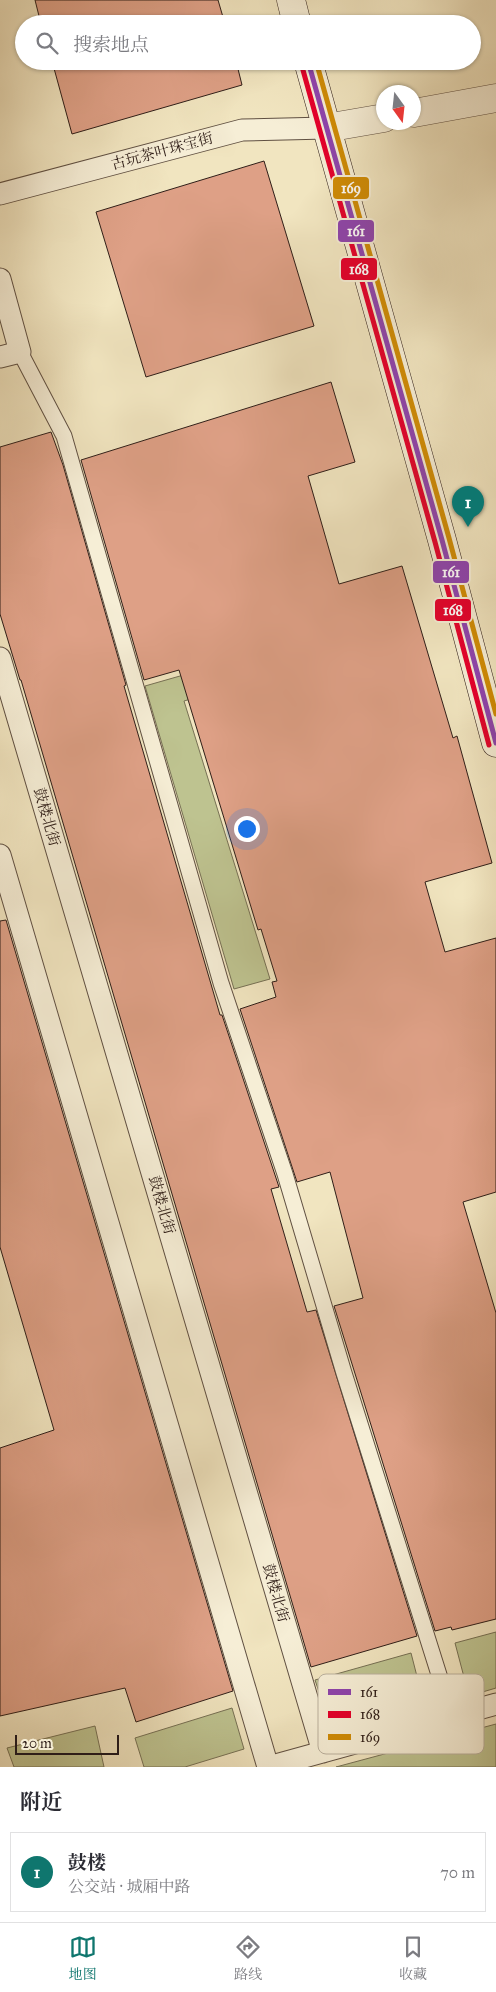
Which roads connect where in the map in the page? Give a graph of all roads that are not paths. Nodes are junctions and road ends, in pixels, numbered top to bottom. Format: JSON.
{"nodes":[{"id":1,"x":291,"y":0,"type":"edge"},
{"id":2,"x":295,"y":15,"type":"edge"},
{"id":3,"x":310,"y":70,"type":"edge"},
{"id":4,"x":496,"y":98,"type":"edge"},
{"id":5,"x":421,"y":112,"type":"edge"},
{"id":6,"x":376,"y":119,"type":"edge"},
{"id":7,"x":326,"y":128,"type":"junction"},
{"id":8,"x":0,"y":194,"type":"edge"},
{"id":9,"x":0,"y":280,"type":"edge"},
{"id":10,"x":20,"y":352,"type":"junction"},
{"id":11,"x":0,"y":358,"type":"edge"},
{"id":12,"x":0,"y":658,"type":"edge"},
{"id":13,"x":496,"y":743,"type":"edge"},
{"id":14,"x":0,"y":855,"type":"edge"},
{"id":15,"x":439,"y":1674,"type":"edge"},
{"id":16,"x":318,"y":1735,"type":"edge"},
{"id":17,"x":318,"y":1753,"type":"edge"},
{"id":18,"x":268,"y":1767,"type":"edge"}],
"edges":[{"from":1,"to":2,"type":"main road"},
{"from":3,"to":7,"type":"main road"},
{"from":4,"to":5,"type":"main road"},
{"from":6,"to":7,"type":"main road"},
{"from":7,"to":8,"type":"street","name":"古玩茶叶珠宝街"},
{"from":7,"to":13,"type":"main road"},
{"from":9,"to":10,"type":"street"},
{"from":10,"to":11,"type":"street"},
{"from":10,"to":15,"type":"lane"},
{"from":12,"to":16,"type":"street","name":"鼓楼北街"},
{"from":14,"to":18,"type":"street"},
{"from":17,"to":18,"type":"street"}]}
